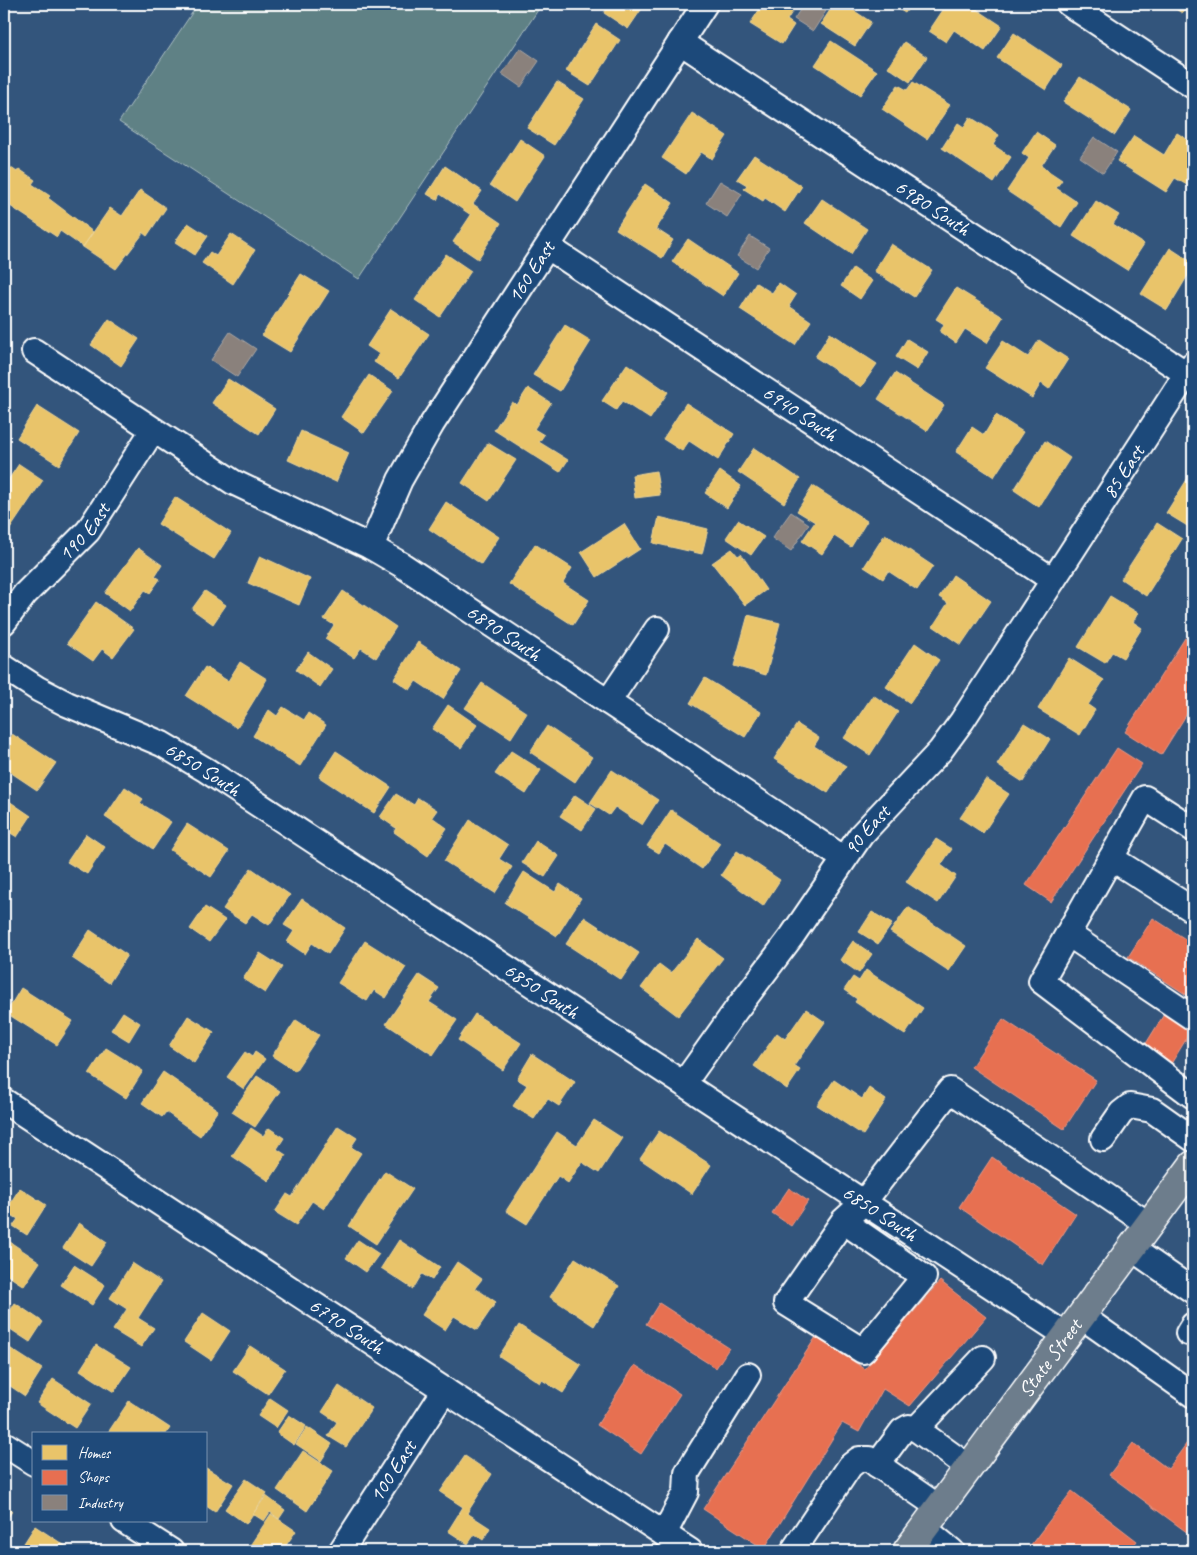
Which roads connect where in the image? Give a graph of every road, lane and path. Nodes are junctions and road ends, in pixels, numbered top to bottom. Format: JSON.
{"nodes":[{"id":1,"x":705,"y":4,"type":"edge"},
{"id":2,"x":1068,"y":4,"type":"edge"},
{"id":3,"x":680,"y":42,"type":"junction"},
{"id":4,"x":1193,"y":86,"type":"edge"},
{"id":5,"x":548,"y":247,"type":"junction"},
{"id":6,"x":34,"y":351,"type":"dead end"},
{"id":7,"x":1190,"y":369,"type":"edge"},
{"id":8,"x":153,"y":430,"type":"junction"},
{"id":9,"x":371,"y":547,"type":"junction"},
{"id":10,"x":1053,"y":580,"type":"junction"},
{"id":11,"x":4,"y":622,"type":"edge"},
{"id":12,"x":657,"y":629,"type":"dead end"},
{"id":13,"x":4,"y":667,"type":"edge"},
{"id":14,"x":608,"y":702,"type":"junction"},
{"id":15,"x":1193,"y":829,"type":"edge"},
{"id":16,"x":843,"y":858,"type":"junction"},
{"id":17,"x":1111,"y":858,"type":"junction"},
{"id":18,"x":1193,"y":910,"type":"edge"},
{"id":19,"x":1068,"y":934,"type":"junction"},
{"id":20,"x":1193,"y":1018,"type":"edge"},
{"id":21,"x":684,"y":1083,"type":"junction"},
{"id":22,"x":1193,"y":1096,"type":"edge"},
{"id":23,"x":4,"y":1101,"type":"edge"},
{"id":24,"x":1103,"y":1139,"type":"dead end"},
{"id":25,"x":1193,"y":1139,"type":"edge"},
{"id":26,"x":1193,"y":1165,"type":"edge"},
{"id":27,"x":864,"y":1202,"type":"junction"},
{"id":28,"x":843,"y":1221,"type":"junction"},
{"id":29,"x":1148,"y":1224,"type":"junction"},
{"id":30,"x":1131,"y":1248,"type":"junction"},
{"id":31,"x":1193,"y":1291,"type":"edge"},
{"id":32,"x":1074,"y":1326,"type":"junction"},
{"id":33,"x":983,"y":1358,"type":"dead end"},
{"id":34,"x":748,"y":1375,"type":"dead end"},
{"id":35,"x":445,"y":1390,"type":"junction"},
{"id":36,"x":1193,"y":1394,"type":"edge"},
{"id":37,"x":916,"y":1429,"type":"junction"},
{"id":38,"x":4,"y":1444,"type":"edge"},
{"id":39,"x":32,"y":1462,"type":"edge"},
{"id":40,"x":877,"y":1465,"type":"junction"},
{"id":41,"x":970,"y":1468,"type":"junction"},
{"id":42,"x":932,"y":1518,"type":"junction"},
{"id":43,"x":126,"y":1522,"type":"edge"},
{"id":44,"x":664,"y":1534,"type":"junction"},
{"id":45,"x":171,"y":1551,"type":"edge"},
{"id":46,"x":341,"y":1551,"type":"edge"},
{"id":47,"x":690,"y":1551,"type":"edge"},
{"id":48,"x":794,"y":1551,"type":"edge"},
{"id":49,"x":907,"y":1551,"type":"edge"},
{"id":50,"x":952,"y":1551,"type":"edge"}],
"edges":[{"from":1,"to":3,"type":"street","name":"160 East"},
{"from":2,"to":4,"type":"street"},
{"from":3,"to":5,"type":"street","name":"160 East"},
{"from":3,"to":7,"type":"street","name":"6980 South"},
{"from":5,"to":9,"type":"street","name":"160 East"},
{"from":5,"to":10,"type":"street","name":"6940 South"},
{"from":6,"to":8,"type":"street","name":"6890 South"},
{"from":7,"to":10,"type":"street","name":"85 East"},
{"from":8,"to":9,"type":"street","name":"6890 South"},
{"from":8,"to":11,"type":"street","name":"190 East"},
{"from":9,"to":14,"type":"street","name":"6890 South"},
{"from":10,"to":16,"type":"street","name":"90 East"},
{"from":12,"to":14,"type":"street"},
{"from":13,"to":21,"type":"street","name":"6850 South"},
{"from":14,"to":16,"type":"street","name":"6890 South"},
{"from":15,"to":17,"type":"street"},
{"from":16,"to":21,"type":"street","name":"90 East"},
{"from":17,"to":18,"type":"street"},
{"from":17,"to":19,"type":"street"},
{"from":19,"to":20,"type":"street"},
{"from":19,"to":22,"type":"street"},
{"from":21,"to":27,"type":"street","name":"6850 South"},
{"from":23,"to":35,"type":"street","name":"6790 South"},
{"from":24,"to":25,"type":"street"},
{"from":26,"to":29,"type":"main road","name":"State Street"},
{"from":27,"to":28,"type":"street"},
{"from":27,"to":29,"type":"street"},
{"from":27,"to":32,"type":"street","name":"6850 South"},
{"from":28,"to":28,"type":"street"},
{"from":29,"to":30,"type":"main road","name":"State Street"},
{"from":30,"to":31,"type":"street"},
{"from":30,"to":32,"type":"main road","name":"State Street"},
{"from":32,"to":36,"type":"street","name":"6850 South"},
{"from":32,"to":41,"type":"main road","name":"State Street"},
{"from":33,"to":37,"type":"street"},
{"from":34,"to":44,"type":"street"},
{"from":35,"to":44,"type":"street","name":"6790 South"},
{"from":35,"to":46,"type":"street","name":"100 East"},
{"from":37,"to":40,"type":"street"},
{"from":37,"to":41,"type":"street"},
{"from":38,"to":39,"type":"street"},
{"from":40,"to":42,"type":"street"},
{"from":40,"to":48,"type":"street"},
{"from":41,"to":42,"type":"main road","name":"State Street"},
{"from":42,"to":49,"type":"main road","name":"State Street"},
{"from":42,"to":50,"type":"street"},
{"from":43,"to":45,"type":"street"},
{"from":44,"to":47,"type":"street","name":"6790 South"}]}
